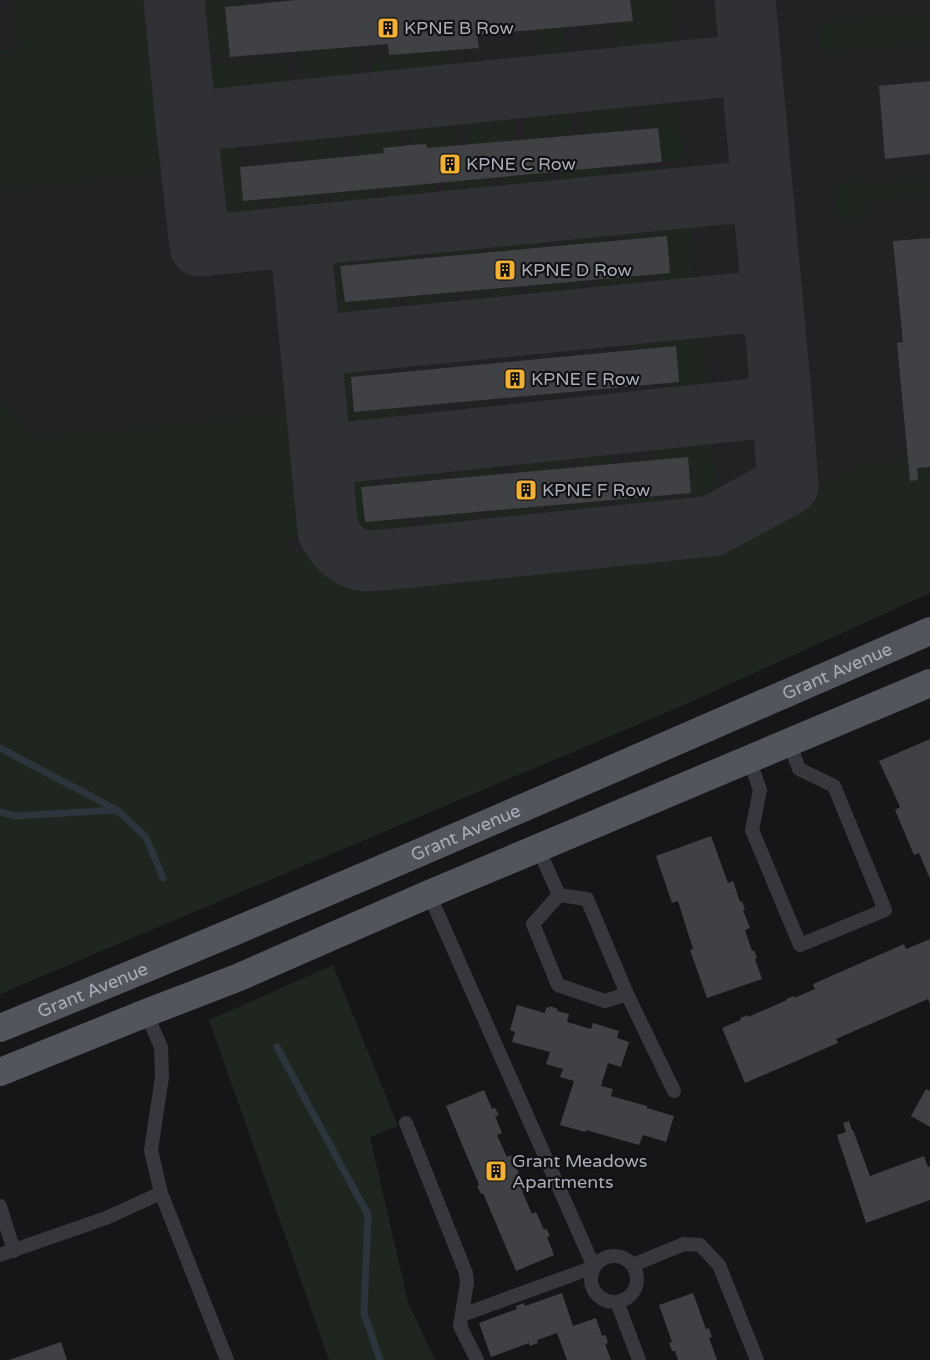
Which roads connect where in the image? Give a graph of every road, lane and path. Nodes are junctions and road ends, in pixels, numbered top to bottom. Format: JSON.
{"nodes":[{"id":1,"x":928,"y":636,"type":"edge"},
{"id":2,"x":930,"y":683,"type":"edge"},
{"id":3,"x":789,"y":742,"type":"junction"},
{"id":4,"x":749,"y":759,"type":"junction"},
{"id":5,"x":538,"y":848,"type":"junction"},
{"id":6,"x":429,"y":894,"type":"junction"},
{"id":7,"x":559,"y":895,"type":"junction"},
{"id":8,"x":134,"y":975,"type":"junction"},
{"id":9,"x":627,"y":994,"type":"junction"},
{"id":10,"x":146,"y":1013,"type":"junction"},
{"id":11,"x":0,"y":1028,"type":"edge"},
{"id":12,"x":0,"y":1072,"type":"edge"},
{"id":13,"x":674,"y":1091,"type":"dead end"},
{"id":14,"x":406,"y":1123,"type":"dead end"},
{"id":15,"x":161,"y":1193,"type":"junction"},
{"id":16,"x":0,"y":1206,"type":"edge"},
{"id":17,"x":14,"y":1251,"type":"junction"},
{"id":18,"x":0,"y":1255,"type":"edge"},
{"id":19,"x":633,"y":1265,"type":"junction"},
{"id":20,"x":594,"y":1268,"type":"junction"},
{"id":21,"x":617,"y":1302,"type":"junction"},
{"id":22,"x":462,"y":1315,"type":"junction"},
{"id":23,"x":227,"y":1360,"type":"edge"},
{"id":24,"x":477,"y":1360,"type":"edge"},
{"id":25,"x":639,"y":1360,"type":"edge"},
{"id":26,"x":757,"y":1360,"type":"edge"}],
"edges":[{"from":1,"to":8,"type":"main road","name":"Grant Avenue"},
{"from":2,"to":3,"type":"main road"},
{"from":3,"to":4,"type":"main road"},
{"from":3,"to":4,"type":"lane"},
{"from":4,"to":5,"type":"main road"},
{"from":5,"to":6,"type":"main road"},
{"from":5,"to":7,"type":"lane"},
{"from":6,"to":10,"type":"main road"},
{"from":6,"to":20,"type":"lane"},
{"from":7,"to":9,"type":"lane"},
{"from":7,"to":9,"type":"lane"},
{"from":8,"to":10,"type":"main road"},
{"from":8,"to":11,"type":"main road","name":"Grant Avenue"},
{"from":9,"to":13,"type":"lane"},
{"from":10,"to":12,"type":"main road"},
{"from":10,"to":15,"type":"lane"},
{"from":14,"to":22,"type":"lane"},
{"from":15,"to":17,"type":"lane"},
{"from":15,"to":23,"type":"lane"},
{"from":16,"to":17,"type":"lane"},
{"from":17,"to":18,"type":"lane"},
{"from":19,"to":20,"type":"lane"},
{"from":19,"to":21,"type":"lane"},
{"from":19,"to":26,"type":"lane"},
{"from":20,"to":21,"type":"lane"},
{"from":20,"to":22,"type":"lane"},
{"from":21,"to":25,"type":"lane"},
{"from":22,"to":24,"type":"lane"}]}
